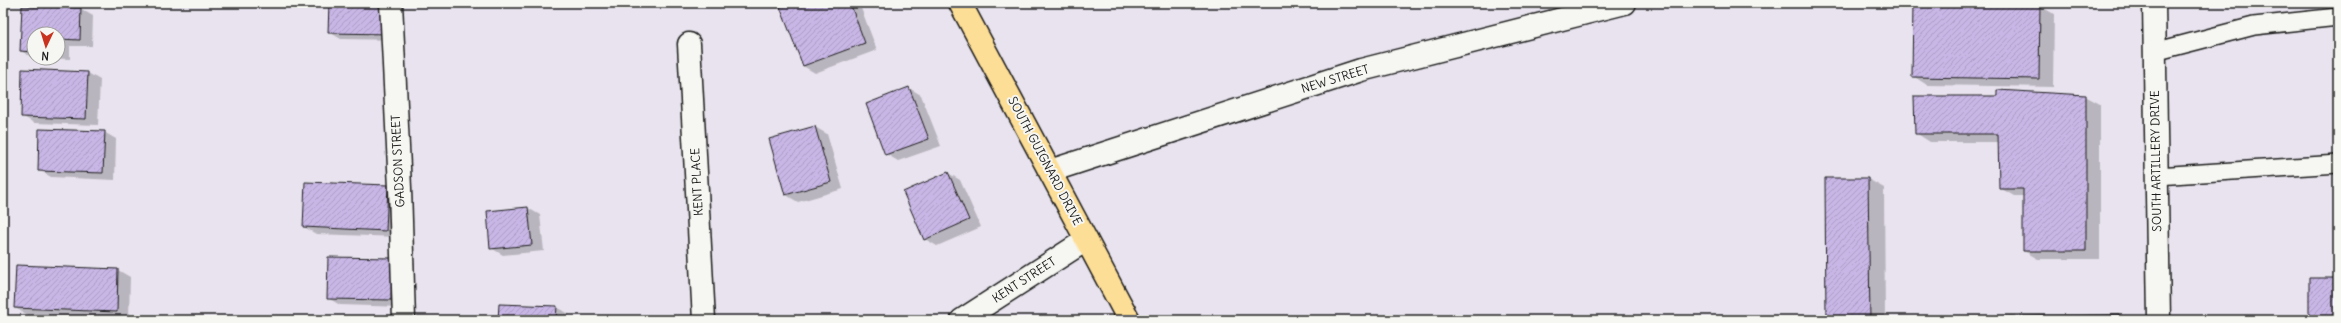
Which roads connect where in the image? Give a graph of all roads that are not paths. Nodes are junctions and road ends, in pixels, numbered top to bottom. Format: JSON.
{"nodes":[{"id":1,"x":391,"y":3,"type":"edge"},
{"id":2,"x":960,"y":3,"type":"edge"},
{"id":3,"x":1625,"y":3,"type":"edge"},
{"id":4,"x":2154,"y":3,"type":"edge"},
{"id":5,"x":2338,"y":18,"type":"edge"},
{"id":6,"x":689,"y":44,"type":"dead end"},
{"id":7,"x":2154,"y":52,"type":"junction"},
{"id":8,"x":2338,"y":164,"type":"edge"},
{"id":9,"x":1050,"y":171,"type":"junction"},
{"id":10,"x":2157,"y":176,"type":"junction"},
{"id":11,"x":1086,"y":240,"type":"junction"},
{"id":12,"x":970,"y":318,"type":"edge"},
{"id":13,"x":404,"y":320,"type":"edge"},
{"id":14,"x":704,"y":320,"type":"edge"},
{"id":15,"x":1128,"y":320,"type":"edge"},
{"id":16,"x":2159,"y":320,"type":"edge"}],
"edges":[{"from":1,"to":13,"type":"street","name":"GADSON STREET"},
{"from":2,"to":9,"type":"highway","name":"SOUTH GUIGNARD DRIVE"},
{"from":3,"to":9,"type":"street","name":"NEW STREET"},
{"from":4,"to":7,"type":"street","name":"SOUTH ARTILLERY DRIVE"},
{"from":5,"to":7,"type":"lane"},
{"from":6,"to":14,"type":"street","name":"KENT PLACE"},
{"from":7,"to":10,"type":"street","name":"SOUTH ARTILLERY DRIVE"},
{"from":8,"to":10,"type":"lane"},
{"from":9,"to":11,"type":"highway","name":"SOUTH GUIGNARD DRIVE"},
{"from":10,"to":16,"type":"street","name":"SOUTH ARTILLERY DRIVE"},
{"from":11,"to":12,"type":"street","name":"KENT STREET"},
{"from":11,"to":15,"type":"highway","name":"SOUTH GUIGNARD DRIVE"}]}
